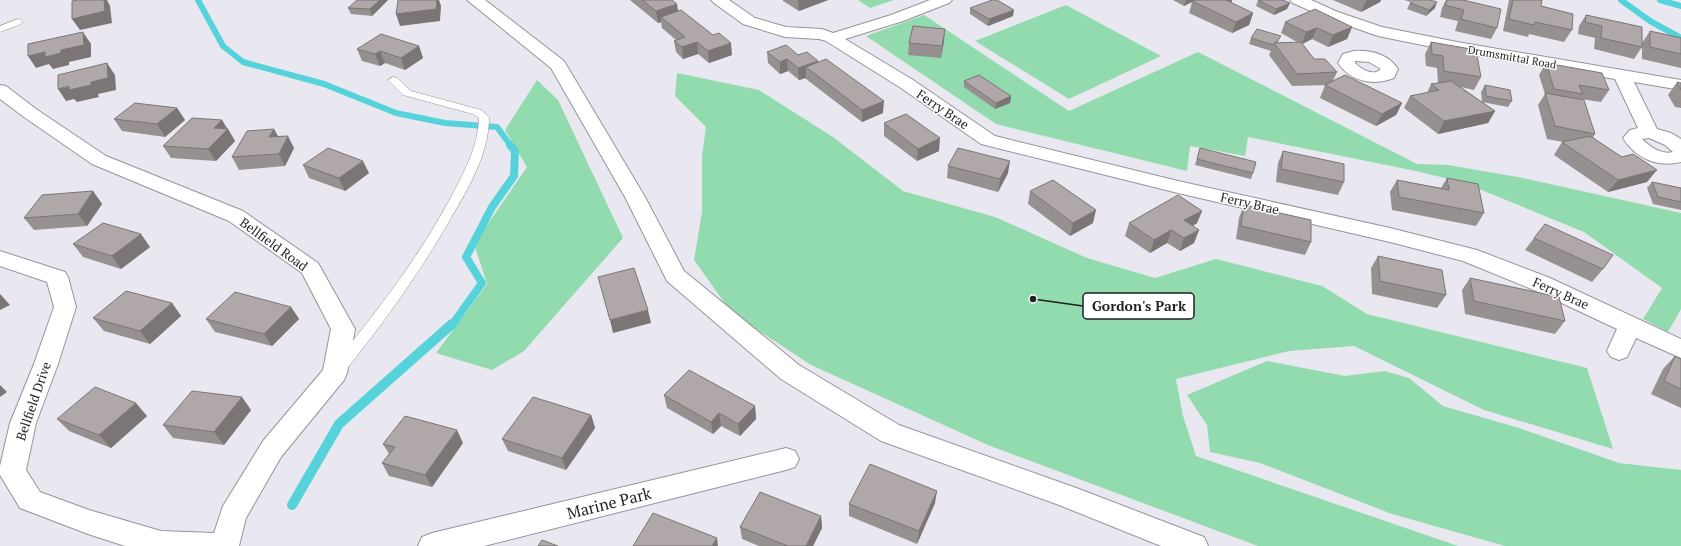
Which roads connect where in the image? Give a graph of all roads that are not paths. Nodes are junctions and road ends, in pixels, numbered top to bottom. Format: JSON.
{"nodes":[{"id":1,"x":475,"y":0,"type":"edge"},
{"id":2,"x":719,"y":0,"type":"edge"},
{"id":3,"x":944,"y":0,"type":"edge"},
{"id":4,"x":1298,"y":0,"type":"edge"},
{"id":5,"x":18,"y":22,"type":"dead end"},
{"id":6,"x":0,"y":29,"type":"edge"},
{"id":7,"x":1378,"y":32,"type":"junction"},
{"id":8,"x":832,"y":38,"type":"junction"},
{"id":9,"x":1375,"y":58,"type":"dead end"},
{"id":10,"x":1622,"y":76,"type":"junction"},
{"id":11,"x":393,"y":80,"type":"dead end"},
{"id":12,"x":1681,"y":86,"type":"edge"},
{"id":13,"x":0,"y":90,"type":"edge"},
{"id":14,"x":1650,"y":134,"type":"junction"},
{"id":15,"x":1681,"y":149,"type":"edge"},
{"id":16,"x":1681,"y":155,"type":"edge"},
{"id":17,"x":0,"y":258,"type":"edge"},
{"id":18,"x":1630,"y":324,"type":"junction"},
{"id":19,"x":1681,"y":349,"type":"edge"},
{"id":20,"x":1619,"y":351,"type":"dead end"},
{"id":21,"x":335,"y":373,"type":"junction"},
{"id":22,"x":786,"y":459,"type":"dead end"},
{"id":23,"x":225,"y":546,"type":"edge"},
{"id":24,"x":432,"y":546,"type":"edge"},
{"id":25,"x":1194,"y":546,"type":"edge"}],
"edges":[{"from":1,"to":25,"type":"street"},
{"from":2,"to":8,"type":"street","name":"Ferry Brae"},
{"from":3,"to":8,"type":"street"},
{"from":4,"to":7,"type":"street","name":"Drumsmittal Road"},
{"from":5,"to":6,"type":"lane"},
{"from":7,"to":9,"type":"street"},
{"from":7,"to":10,"type":"street","name":"Drumsmittal Road"},
{"from":8,"to":18,"type":"street","name":"Ferry Brae"},
{"from":10,"to":12,"type":"street","name":"Drumsmittal Road"},
{"from":10,"to":14,"type":"street"},
{"from":11,"to":21,"type":"lane"},
{"from":13,"to":21,"type":"street","name":"Bellfield Road"},
{"from":14,"to":15,"type":"street"},
{"from":14,"to":16,"type":"street"},
{"from":17,"to":23,"type":"street","name":"Bellfield Drive"},
{"from":18,"to":19,"type":"street","name":"Ferry Brae"},
{"from":18,"to":20,"type":"street"},
{"from":21,"to":23,"type":"street","name":"Bellfield Road"},
{"from":22,"to":24,"type":"street","name":"Marine Park"}]}
